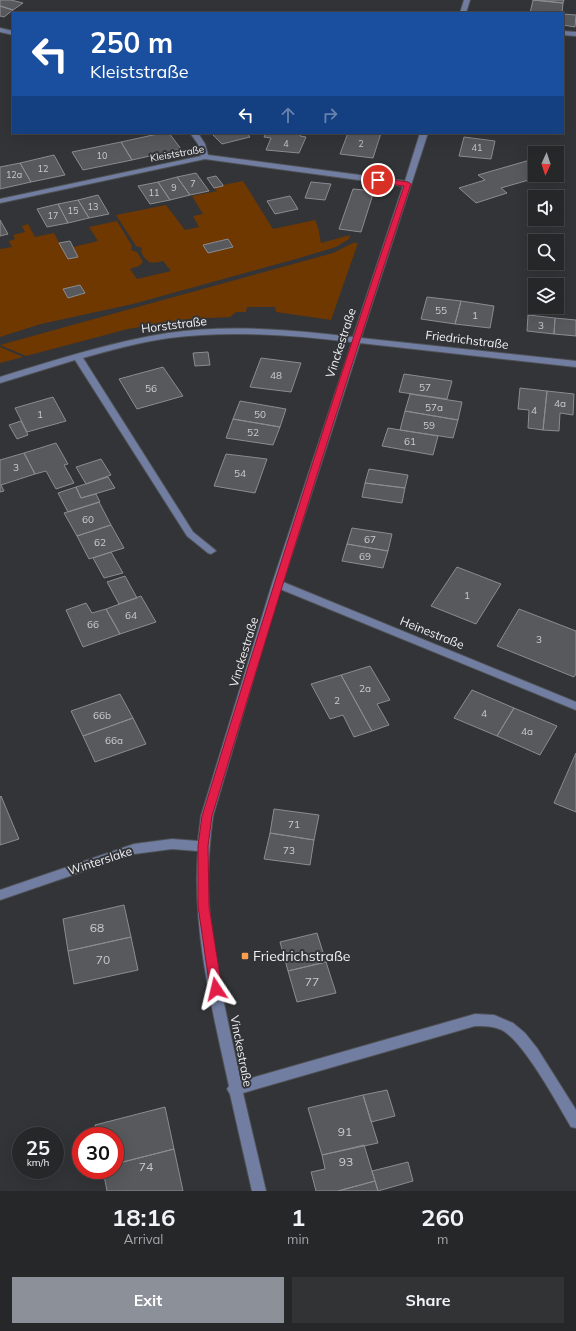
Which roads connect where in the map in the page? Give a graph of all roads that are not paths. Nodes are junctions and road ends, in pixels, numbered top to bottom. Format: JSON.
{"nodes":[{"id":1,"x":467,"y":0,"type":"edge"},
{"id":2,"x":463,"y":12,"type":"edge"},
{"id":3,"x":0,"y":30,"type":"edge"},
{"id":4,"x":564,"y":33,"type":"edge"},
{"id":5,"x":12,"y":34,"type":"edge"},
{"id":6,"x":576,"y":34,"type":"edge"},
{"id":7,"x":195,"y":134,"type":"edge"},
{"id":8,"x":424,"y":134,"type":"edge"},
{"id":9,"x":205,"y":157,"type":"junction"},
{"id":10,"x":408,"y":184,"type":"junction"},
{"id":11,"x":0,"y":201,"type":"edge"},
{"id":12,"x":356,"y":339,"type":"junction"},
{"id":13,"x":78,"y":357,"type":"junction"},
{"id":14,"x":576,"y":364,"type":"edge"},
{"id":15,"x":0,"y":380,"type":"edge"},
{"id":16,"x":211,"y":551,"type":"dead end"},
{"id":17,"x":277,"y":584,"type":"junction"},
{"id":18,"x":576,"y":706,"type":"edge"},
{"id":19,"x":203,"y":846,"type":"junction"},
{"id":20,"x":0,"y":895,"type":"edge"},
{"id":21,"x":234,"y":1089,"type":"junction"},
{"id":22,"x":576,"y":1122,"type":"edge"},
{"id":23,"x":259,"y":1191,"type":"edge"}],
"edges":[{"from":1,"to":2,"type":"street"},
{"from":3,"to":5,"type":"street"},
{"from":4,"to":6,"type":"street"},
{"from":7,"to":9,"type":"street"},
{"from":8,"to":10,"type":"street","name":"Vinckestraße"},
{"from":9,"to":10,"type":"street","name":"Kleiststraße"},
{"from":9,"to":11,"type":"street","name":"Kleiststraße"},
{"from":10,"to":12,"type":"street","name":"Vinckestraße"},
{"from":12,"to":13,"type":"street","name":"Horststraße"},
{"from":12,"to":14,"type":"street","name":"Friedrichstraße"},
{"from":12,"to":17,"type":"street","name":"Vinckestraße"},
{"from":13,"to":15,"type":"street","name":"Horststraße"},
{"from":13,"to":16,"type":"street"},
{"from":17,"to":18,"type":"street","name":"Heinestraße"},
{"from":17,"to":19,"type":"street","name":"Vinckestraße"},
{"from":19,"to":20,"type":"street","name":"Winterslake"},
{"from":19,"to":21,"type":"street","name":"Vinckestraße"},
{"from":21,"to":22,"type":"street"},
{"from":21,"to":23,"type":"street","name":"Vinckestraße"}]}
